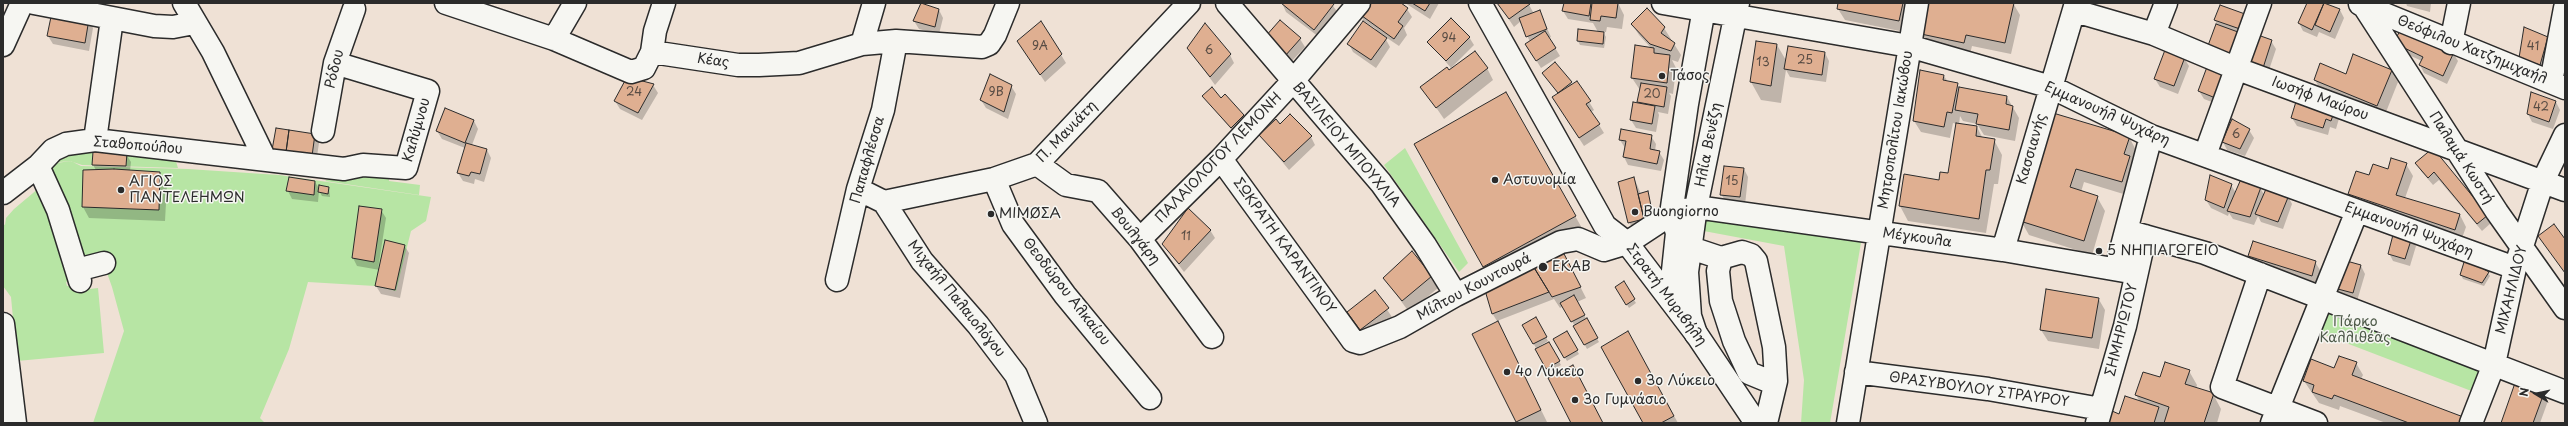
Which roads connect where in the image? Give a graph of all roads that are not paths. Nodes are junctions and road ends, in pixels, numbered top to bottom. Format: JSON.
{"nodes":[{"id":1,"x":22,"y":3,"type":"edge"},
{"id":2,"x":34,"y":3,"type":"edge"},
{"id":3,"x":184,"y":3,"type":"edge"},
{"id":4,"x":446,"y":3,"type":"edge"},
{"id":5,"x":575,"y":3,"type":"edge"},
{"id":6,"x":664,"y":3,"type":"edge"},
{"id":7,"x":874,"y":3,"type":"edge"},
{"id":8,"x":1008,"y":3,"type":"edge"},
{"id":9,"x":1189,"y":3,"type":"edge"},
{"id":10,"x":1227,"y":3,"type":"edge"},
{"id":11,"x":1359,"y":3,"type":"edge"},
{"id":12,"x":1480,"y":3,"type":"edge"},
{"id":13,"x":1663,"y":3,"type":"edge"},
{"id":14,"x":1917,"y":3,"type":"edge"},
{"id":15,"x":2166,"y":3,"type":"edge"},
{"id":16,"x":2260,"y":3,"type":"edge"},
{"id":17,"x":2459,"y":3,"type":"edge"},
{"id":18,"x":2360,"y":4,"type":"edge"},
{"id":19,"x":1704,"y":7,"type":"edge"},
{"id":20,"x":2076,"y":7,"type":"edge"},
{"id":21,"x":2565,"y":8,"type":"edge"},
{"id":22,"x":354,"y":9,"type":"dead end"},
{"id":23,"x":1737,"y":10,"type":"edge"},
{"id":24,"x":112,"y":19,"type":"junction"},
{"id":25,"x":194,"y":23,"type":"junction"},
{"id":26,"x":2154,"y":34,"type":"junction"},
{"id":27,"x":554,"y":39,"type":"junction"},
{"id":28,"x":896,"y":40,"type":"junction"},
{"id":29,"x":2451,"y":43,"type":"junction"},
{"id":30,"x":862,"y":44,"type":"junction"},
{"id":31,"x":3,"y":45,"type":"edge"},
{"id":32,"x":1909,"y":46,"type":"junction"},
{"id":33,"x":652,"y":52,"type":"junction"},
{"id":34,"x":335,"y":63,"type":"junction"},
{"id":35,"x":2235,"y":68,"type":"junction"},
{"id":36,"x":1293,"y":81,"type":"junction"},
{"id":37,"x":2558,"y":85,"type":"edge"},
{"id":38,"x":2051,"y":87,"type":"junction"},
{"id":39,"x":323,"y":131,"type":"dead end"},
{"id":40,"x":2565,"y":135,"type":"edge"},
{"id":41,"x":2151,"y":136,"type":"junction"},
{"id":42,"x":95,"y":140,"type":"junction"},
{"id":43,"x":2456,"y":150,"type":"junction"},
{"id":44,"x":2206,"y":155,"type":"junction"},
{"id":45,"x":265,"y":159,"type":"junction"},
{"id":46,"x":1221,"y":159,"type":"junction"},
{"id":47,"x":1037,"y":164,"type":"junction"},
{"id":48,"x":38,"y":166,"type":"junction"},
{"id":49,"x":406,"y":168,"type":"joint"},
{"id":50,"x":994,"y":179,"type":"junction"},
{"id":51,"x":2543,"y":181,"type":"junction"},
{"id":52,"x":6,"y":187,"type":"edge"},
{"id":53,"x":858,"y":189,"type":"junction"},
{"id":54,"x":2565,"y":190,"type":"edge"},
{"id":55,"x":884,"y":202,"type":"junction"},
{"id":56,"x":1696,"y":207,"type":"junction"},
{"id":57,"x":2357,"y":211,"type":"junction"},
{"id":58,"x":1671,"y":214,"type":"junction"},
{"id":59,"x":1879,"y":233,"type":"junction"},
{"id":60,"x":2136,"y":233,"type":"junction"},
{"id":61,"x":1140,"y":239,"type":"junction"},
{"id":62,"x":1627,"y":243,"type":"junction"},
{"id":63,"x":1691,"y":248,"type":"junction"},
{"id":64,"x":2003,"y":250,"type":"junction"},
{"id":65,"x":1722,"y":258,"type":"junction"},
{"id":66,"x":2518,"y":258,"type":"junction"},
{"id":67,"x":104,"y":263,"type":"dead end"},
{"id":68,"x":2126,"y":271,"type":"junction"},
{"id":69,"x":2260,"y":274,"type":"junction"},
{"id":70,"x":837,"y":280,"type":"dead end"},
{"id":71,"x":1456,"y":294,"type":"junction"},
{"id":72,"x":1670,"y":299,"type":"junction"},
{"id":73,"x":2323,"y":299,"type":"junction"},
{"id":74,"x":2565,"y":308,"type":"edge"},
{"id":75,"x":3,"y":324,"type":"edge"},
{"id":76,"x":1348,"y":334,"type":"joint"},
{"id":77,"x":1697,"y":335,"type":"junction"},
{"id":78,"x":1212,"y":337,"type":"dead end"},
{"id":79,"x":2494,"y":364,"type":"junction"},
{"id":80,"x":1856,"y":372,"type":"junction"},
{"id":81,"x":1776,"y":381,"type":"junction"},
{"id":82,"x":2565,"y":392,"type":"edge"},
{"id":83,"x":1150,"y":398,"type":"dead end"},
{"id":84,"x":2099,"y":416,"type":"edge"},
{"id":85,"x":2275,"y":416,"type":"edge"},
{"id":86,"x":15,"y":423,"type":"edge"},
{"id":87,"x":1036,"y":423,"type":"edge"},
{"id":88,"x":1756,"y":423,"type":"edge"},
{"id":89,"x":1766,"y":423,"type":"edge"},
{"id":90,"x":1848,"y":423,"type":"edge"},
{"id":91,"x":2316,"y":423,"type":"edge"},
{"id":92,"x":2471,"y":423,"type":"edge"}],
"edges":[{"from":1,"to":31,"type":"street"},
{"from":2,"to":24,"type":"street"},
{"from":3,"to":25,"type":"street"},
{"from":4,"to":27,"type":"street"},
{"from":5,"to":27,"type":"street"},
{"from":6,"to":33,"type":"street"},
{"from":7,"to":30,"type":"street"},
{"from":8,"to":28,"type":"street","name":"Κέας"},
{"from":9,"to":47,"type":"street","name":"Π. Μανιάτη"},
{"from":10,"to":36,"type":"street","name":"ΒΑΣΙΛΕΙΟΥ ΜΠΟΥΧΛΙΑ"},
{"from":11,"to":36,"type":"street","name":"ΠΑΛΑΙΟΛΟΓΟΥ ΛΕΜΟΝΗ"},
{"from":12,"to":62,"type":"street","name":"Στρατή Μυριβήλη"},
{"from":13,"to":19,"type":"street","name":"Εμμανουήλ Ψυχάρη"},
{"from":14,"to":32,"type":"street","name":"Μητροπολίτου Ιακώβου"},
{"from":15,"to":26,"type":"street"},
{"from":16,"to":35,"type":"street"},
{"from":17,"to":29,"type":"street"},
{"from":18,"to":29,"type":"street","name":"Θεόφιλου Χατζημιχαήλ"},
{"from":18,"to":43,"type":"street","name":"Παλαμά Κωστή"},
{"from":19,"to":23,"type":"street","name":"Εμμανουήλ Ψυχάρη"},
{"from":19,"to":58,"type":"street","name":"Ηλία Βενέζη"},
{"from":20,"to":26,"type":"street","name":"Ιωσήφ Μαύρου"},
{"from":20,"to":38,"type":"street","name":"Κασσιανής"},
{"from":21,"to":37,"type":"street"},
{"from":22,"to":34,"type":"street","name":"Ρόδου"},
{"from":23,"to":32,"type":"street","name":"Εμμανουήλ Ψυχάρη"},
{"from":23,"to":56,"type":"street","name":"Ηλία Βενέζη"},
{"from":24,"to":25,"type":"street"},
{"from":24,"to":42,"type":"street"},
{"from":25,"to":45,"type":"street"},
{"from":26,"to":35,"type":"street","name":"Ιωσήφ Μαύρου"},
{"from":27,"to":33,"type":"street"},
{"from":28,"to":30,"type":"street","name":"Κέας"},
{"from":28,"to":53,"type":"street","name":"Παπαφλέσσα"},
{"from":29,"to":37,"type":"street","name":"Θεόφιλου Χατζημιχαήλ"},
{"from":30,"to":33,"type":"street","name":"Κέας"},
{"from":32,"to":38,"type":"street","name":"Εμμανουήλ Ψυχάρη"},
{"from":32,"to":59,"type":"street","name":"Μητροπολίτου Ιακώβου"},
{"from":34,"to":39,"type":"street","name":"Ρόδου"},
{"from":34,"to":49,"type":"street","name":"Καλύμνου"},
{"from":35,"to":43,"type":"street","name":"Ιωσήφ Μαύρου"},
{"from":35,"to":44,"type":"street"},
{"from":36,"to":46,"type":"street","name":"ΠΑΛΑΙΟΛΟΓΟΥ ΛΕΜΟΝΗ"},
{"from":36,"to":71,"type":"street","name":"ΒΑΣΙΛΕΙΟΥ ΜΠΟΥΧΛΙΑ"},
{"from":38,"to":41,"type":"street","name":"Εμμανουήλ Ψυχάρη"},
{"from":38,"to":64,"type":"street","name":"Κασσιανής"},
{"from":40,"to":51,"type":"street","name":"ΜΙΧΑΗΛΙΔΟΥ"},
{"from":41,"to":44,"type":"street","name":"Εμμανουήλ Ψυχάρη"},
{"from":41,"to":60,"type":"street","name":"ΣΗΜΗΡΙΩΤΟΥ"},
{"from":42,"to":45,"type":"street","name":"Σταθοπούλου"},
{"from":42,"to":48,"type":"street","name":"Σταθοπούλου"},
{"from":43,"to":51,"type":"street","name":"Ιωσήφ Μαύρου"},
{"from":43,"to":66,"type":"street","name":"Παλαμά Κωστή"},
{"from":44,"to":57,"type":"street","name":"Εμμανουήλ Ψυχάρη"},
{"from":45,"to":49,"type":"street","name":"Σταθοπούλου"},
{"from":46,"to":61,"type":"street","name":"ΠΑΛΑΙΟΛΟΓΟΥ ΛΕΜΟΝΗ"},
{"from":46,"to":76,"type":"street","name":"ΣΩΚΡΑΤΗ ΚΑΡΑΝΤΙΝΟΥ"},
{"from":47,"to":50,"type":"street","name":"Π. Μανιάτη"},
{"from":47,"to":61,"type":"street","name":"Βουλγάρη"},
{"from":48,"to":52,"type":"street","name":"Σταθοπούλου"},
{"from":48,"to":67,"type":"street"},
{"from":50,"to":55,"type":"street","name":"Π. Μανιάτη"},
{"from":50,"to":83,"type":"street","name":"Θεοδώρου Αλκαίου"},
{"from":51,"to":54,"type":"street","name":"Ιωσήφ Μαύρου"},
{"from":51,"to":66,"type":"street","name":"ΜΙΧΑΗΛΙΔΟΥ"},
{"from":53,"to":55,"type":"street"},
{"from":53,"to":70,"type":"street","name":"Παπαφλέσσα"},
{"from":55,"to":87,"type":"street","name":"Μιχαήλ Παλαιολόγου"},
{"from":56,"to":58,"type":"street"},
{"from":56,"to":59,"type":"street","name":"Μέγκουλα"},
{"from":56,"to":63,"type":"street","name":"Ηλία Βενέζη"},
{"from":57,"to":66,"type":"street","name":"Εμμανουήλ Ψυχάρη"},
{"from":57,"to":73,"type":"street"},
{"from":58,"to":62,"type":"street"},
{"from":58,"to":72,"type":"street"},
{"from":59,"to":64,"type":"street","name":"Μέγκουλα"},
{"from":59,"to":80,"type":"street","name":"Μητροπολίτου Ιακώβου"},
{"from":60,"to":68,"type":"street","name":"ΣΗΜΗΡΙΩΤΟΥ"},
{"from":60,"to":69,"type":"street"},
{"from":61,"to":78,"type":"street","name":"Βουλγάρη"},
{"from":62,"to":71,"type":"street","name":"Μίλτου Κουντουρά"},
{"from":62,"to":72,"type":"street","name":"Στρατή Μυριβήλη"},
{"from":63,"to":65,"type":"street"},
{"from":63,"to":77,"type":"street","name":"Ηλία Βενέζη"},
{"from":64,"to":68,"type":"street","name":"Μέγκουλα"},
{"from":65,"to":81,"type":"street"},
{"from":65,"to":81,"type":"street"},
{"from":66,"to":74,"type":"street","name":"Παλαμά Κωστή"},
{"from":66,"to":79,"type":"street","name":"ΜΙΧΑΗΛΙΔΟΥ"},
{"from":68,"to":84,"type":"street","name":"ΣΗΜΗΡΙΩΤΟΥ"},
{"from":69,"to":73,"type":"street"},
{"from":69,"to":85,"type":"street"},
{"from":71,"to":76,"type":"street","name":"Μίλτου Κουντουρά"},
{"from":72,"to":77,"type":"street","name":"Στρατή Μυριβήλη"},
{"from":73,"to":79,"type":"street"},
{"from":73,"to":85,"type":"street"},
{"from":75,"to":86,"type":"street"},
{"from":77,"to":88,"type":"street","name":"Στρατή Μυριβήλη"},
{"from":79,"to":82,"type":"street"},
{"from":79,"to":92,"type":"street","name":"ΜΙΧΑΗΛΙΔΟΥ"},
{"from":80,"to":84,"type":"street","name":"ΘΡΑΣΥΒΟΥΛΟΥ ΣΤΡΑΥΡΟΥ"},
{"from":80,"to":90,"type":"street","name":"Μητροπολίτου Ιακώβου"},
{"from":81,"to":89,"type":"street"},
{"from":85,"to":91,"type":"street"}]}
